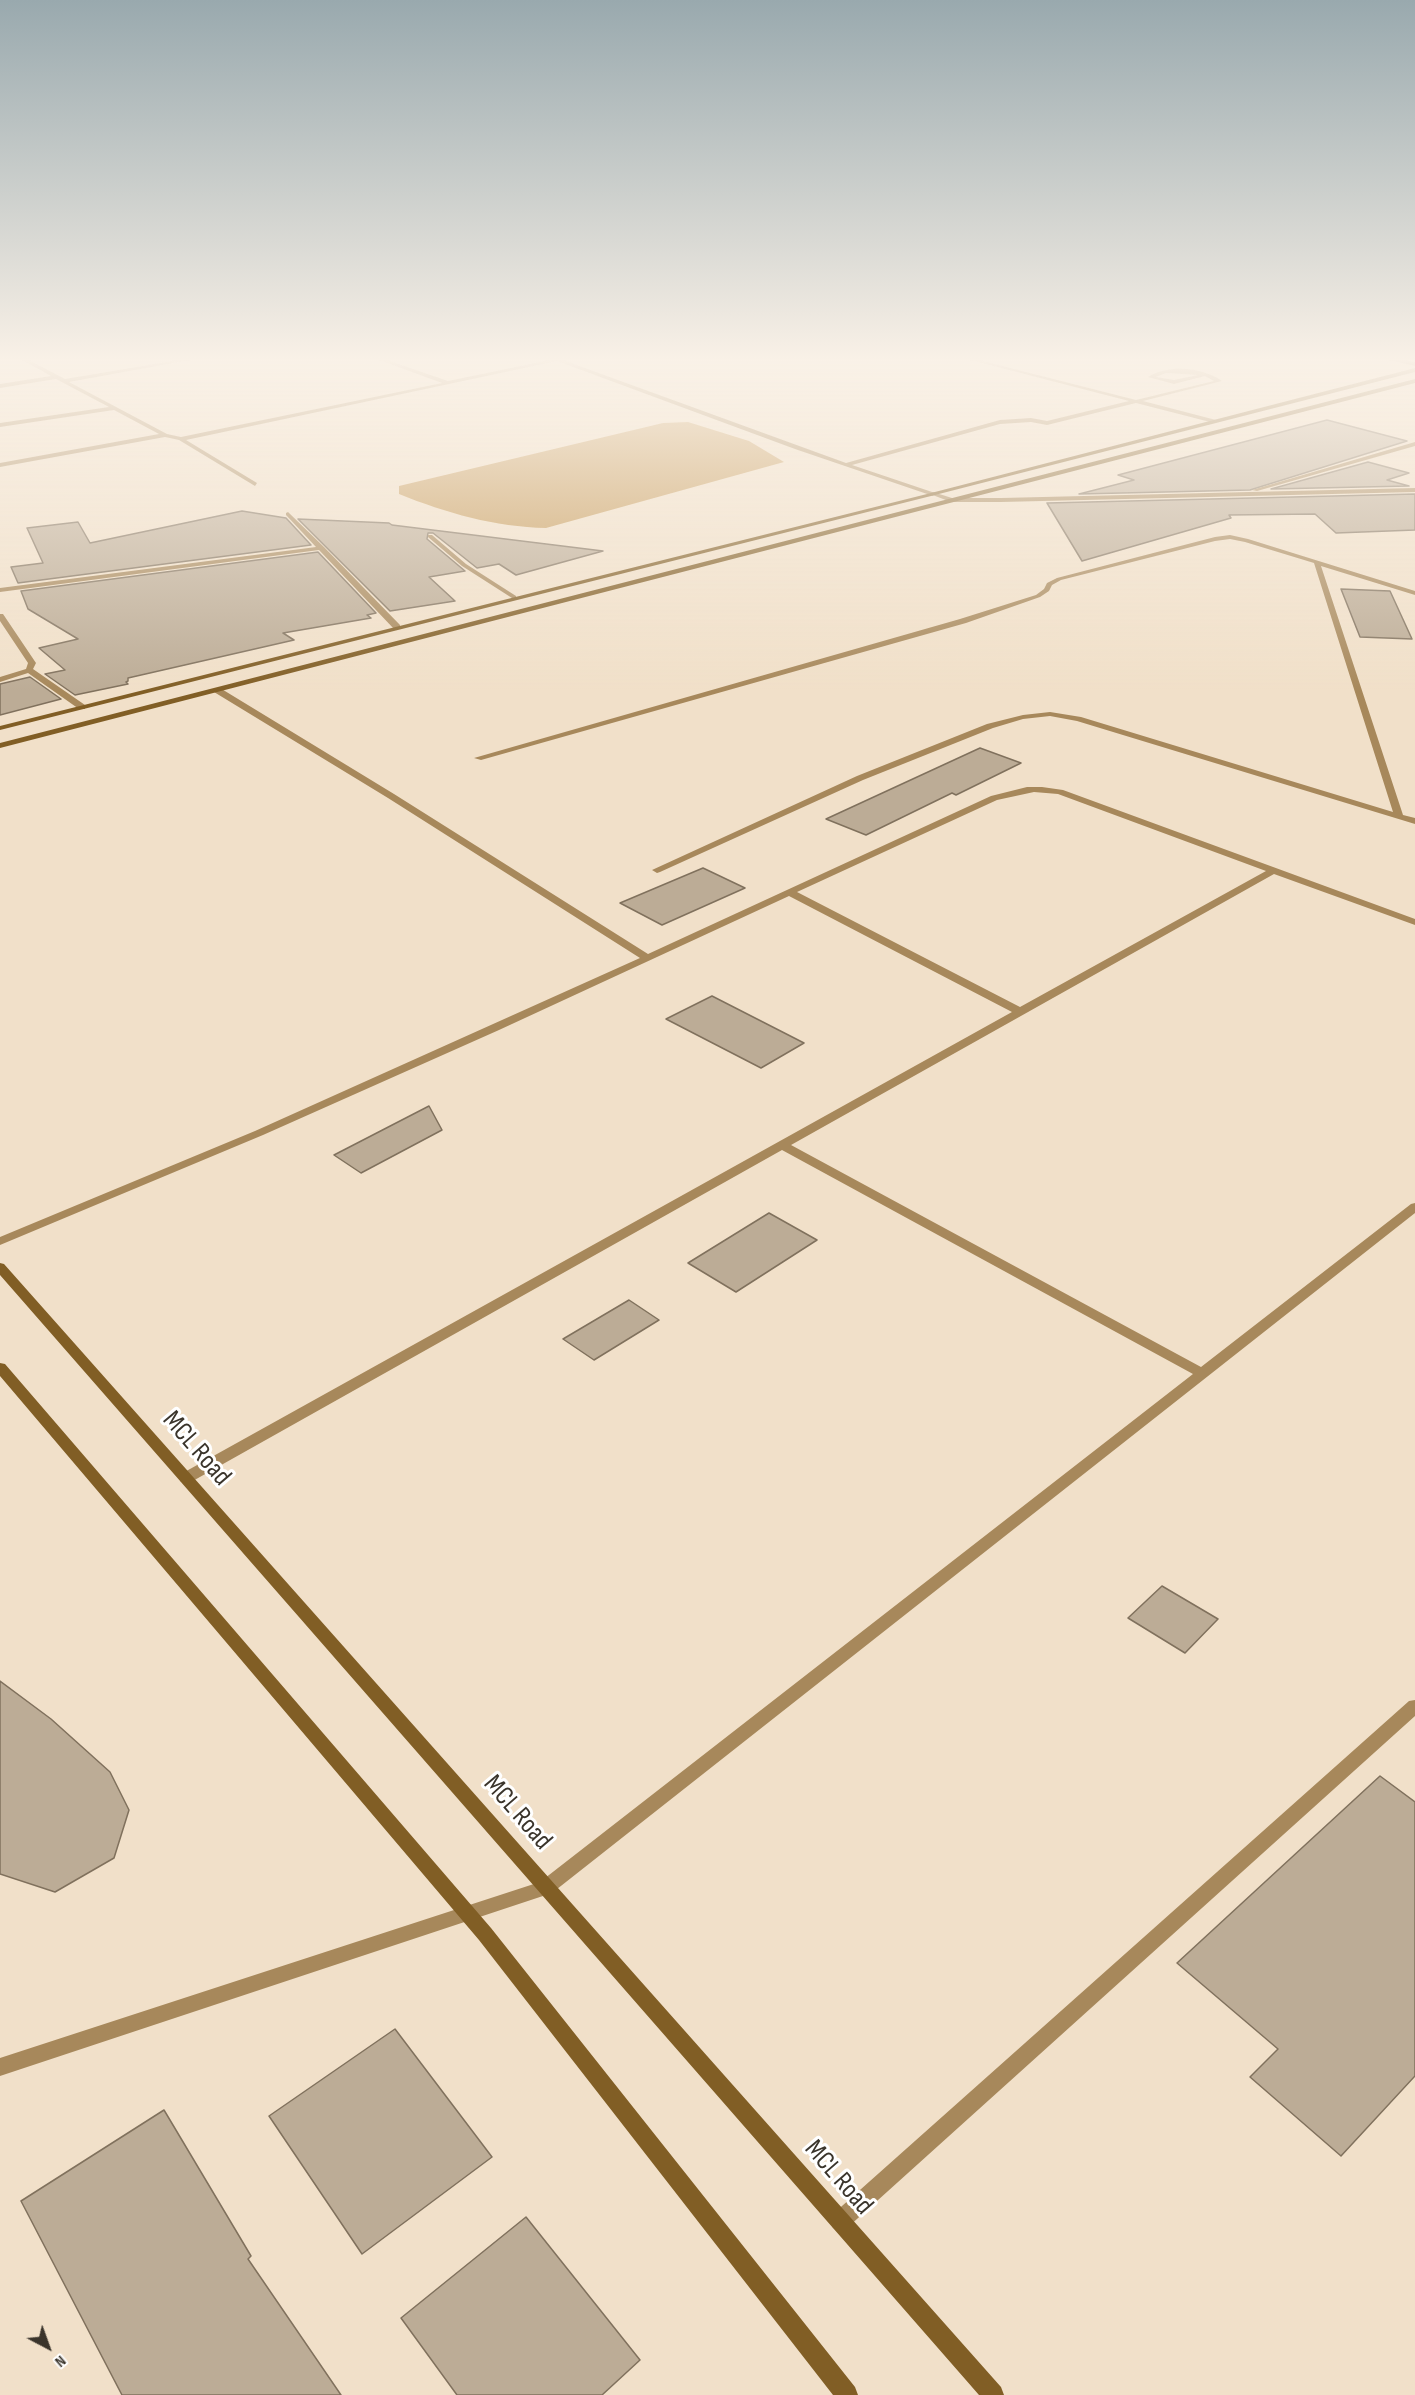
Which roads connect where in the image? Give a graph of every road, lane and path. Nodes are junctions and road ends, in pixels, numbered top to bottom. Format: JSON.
{"nodes":[{"id":1,"x":230,"y":469,"type":"edge"},
{"id":2,"x":856,"y":469,"type":"edge"},
{"id":3,"x":1030,"y":469,"type":"edge"},
{"id":4,"x":1073,"y":469,"type":"edge"},
{"id":5,"x":1329,"y":469,"type":"edge"},
{"id":6,"x":255,"y":484,"type":"dead end"},
{"id":7,"x":1415,"y":490,"type":"edge"},
{"id":8,"x":933,"y":494,"type":"junction"},
{"id":9,"x":1238,"y":495,"type":"junction"},
{"id":10,"x":951,"y":500,"type":"junction"},
{"id":11,"x":288,"y":514,"type":"dead end"},
{"id":12,"x":430,"y":536,"type":"dead end"},
{"id":13,"x":322,"y":548,"type":"junction"},
{"id":14,"x":1317,"y":562,"type":"junction"},
{"id":15,"x":0,"y":590,"type":"edge"},
{"id":16,"x":1415,"y":593,"type":"edge"},
{"id":17,"x":514,"y":597,"type":"junction"},
{"id":18,"x":0,"y":616,"type":"edge"},
{"id":19,"x":398,"y":627,"type":"junction"},
{"id":20,"x":29,"y":670,"type":"junction"},
{"id":21,"x":0,"y":680,"type":"edge"},
{"id":22,"x":217,"y":690,"type":"junction"},
{"id":23,"x":82,"y":707,"type":"junction"},
{"id":24,"x":0,"y":728,"type":"edge"},
{"id":25,"x":0,"y":746,"type":"edge"},
{"id":26,"x":478,"y":758,"type":"dead end"},
{"id":27,"x":1399,"y":816,"type":"junction"},
{"id":28,"x":1415,"y":821,"type":"edge"},
{"id":29,"x":657,"y":870,"type":"dead end"},
{"id":30,"x":1272,"y":871,"type":"junction"},
{"id":31,"x":791,"y":893,"type":"junction"},
{"id":32,"x":1415,"y":922,"type":"edge"},
{"id":33,"x":647,"y":958,"type":"junction"},
{"id":34,"x":1021,"y":1012,"type":"junction"},
{"id":35,"x":783,"y":1145,"type":"junction"},
{"id":36,"x":1415,"y":1207,"type":"edge"},
{"id":37,"x":0,"y":1242,"type":"edge"},
{"id":38,"x":0,"y":1267,"type":"edge"},
{"id":39,"x":0,"y":1367,"type":"edge"},
{"id":40,"x":1203,"y":1374,"type":"junction"},
{"id":41,"x":186,"y":1478,"type":"junction"},
{"id":42,"x":1415,"y":1706,"type":"edge"},
{"id":43,"x":546,"y":1888,"type":"junction"},
{"id":44,"x":468,"y":1914,"type":"junction"},
{"id":45,"x":0,"y":2067,"type":"edge"},
{"id":46,"x":840,"y":2221,"type":"junction"},
{"id":47,"x":847,"y":2395,"type":"edge"},
{"id":48,"x":993,"y":2395,"type":"edge"}],
"edges":[{"from":1,"to":6,"type":"street"},
{"from":2,"to":8,"type":"street"},
{"from":3,"to":8,"type":"main road"},
{"from":4,"to":10,"type":"main road"},
{"from":5,"to":9,"type":"street"},
{"from":7,"to":9,"type":"street"},
{"from":8,"to":10,"type":"street"},
{"from":8,"to":17,"type":"main road"},
{"from":9,"to":10,"type":"street"},
{"from":10,"to":22,"type":"main road"},
{"from":11,"to":13,"type":"street"},
{"from":12,"to":17,"type":"street"},
{"from":13,"to":15,"type":"street"},
{"from":13,"to":19,"type":"street"},
{"from":14,"to":16,"type":"street"},
{"from":14,"to":26,"type":"street"},
{"from":14,"to":27,"type":"street"},
{"from":17,"to":19,"type":"main road"},
{"from":18,"to":20,"type":"street"},
{"from":19,"to":23,"type":"main road"},
{"from":20,"to":21,"type":"street"},
{"from":20,"to":23,"type":"street"},
{"from":22,"to":25,"type":"main road"},
{"from":22,"to":33,"type":"street"},
{"from":23,"to":24,"type":"main road"},
{"from":27,"to":28,"type":"street"},
{"from":27,"to":29,"type":"street"},
{"from":30,"to":31,"type":"street"},
{"from":30,"to":32,"type":"street"},
{"from":30,"to":34,"type":"street"},
{"from":31,"to":33,"type":"street"},
{"from":31,"to":34,"type":"street"},
{"from":33,"to":37,"type":"street"},
{"from":34,"to":35,"type":"street"},
{"from":35,"to":40,"type":"street"},
{"from":35,"to":41,"type":"street"},
{"from":36,"to":40,"type":"street"},
{"from":38,"to":41,"type":"main road","name":"MCL Road"},
{"from":39,"to":44,"type":"main road"},
{"from":40,"to":43,"type":"street"},
{"from":41,"to":43,"type":"main road","name":"MCL Road"},
{"from":42,"to":46,"type":"street"},
{"from":43,"to":44,"type":"street"},
{"from":43,"to":46,"type":"main road","name":"MCL Road"},
{"from":44,"to":45,"type":"street"},
{"from":44,"to":47,"type":"main road"},
{"from":46,"to":48,"type":"main road","name":"MCL Road"}]}
